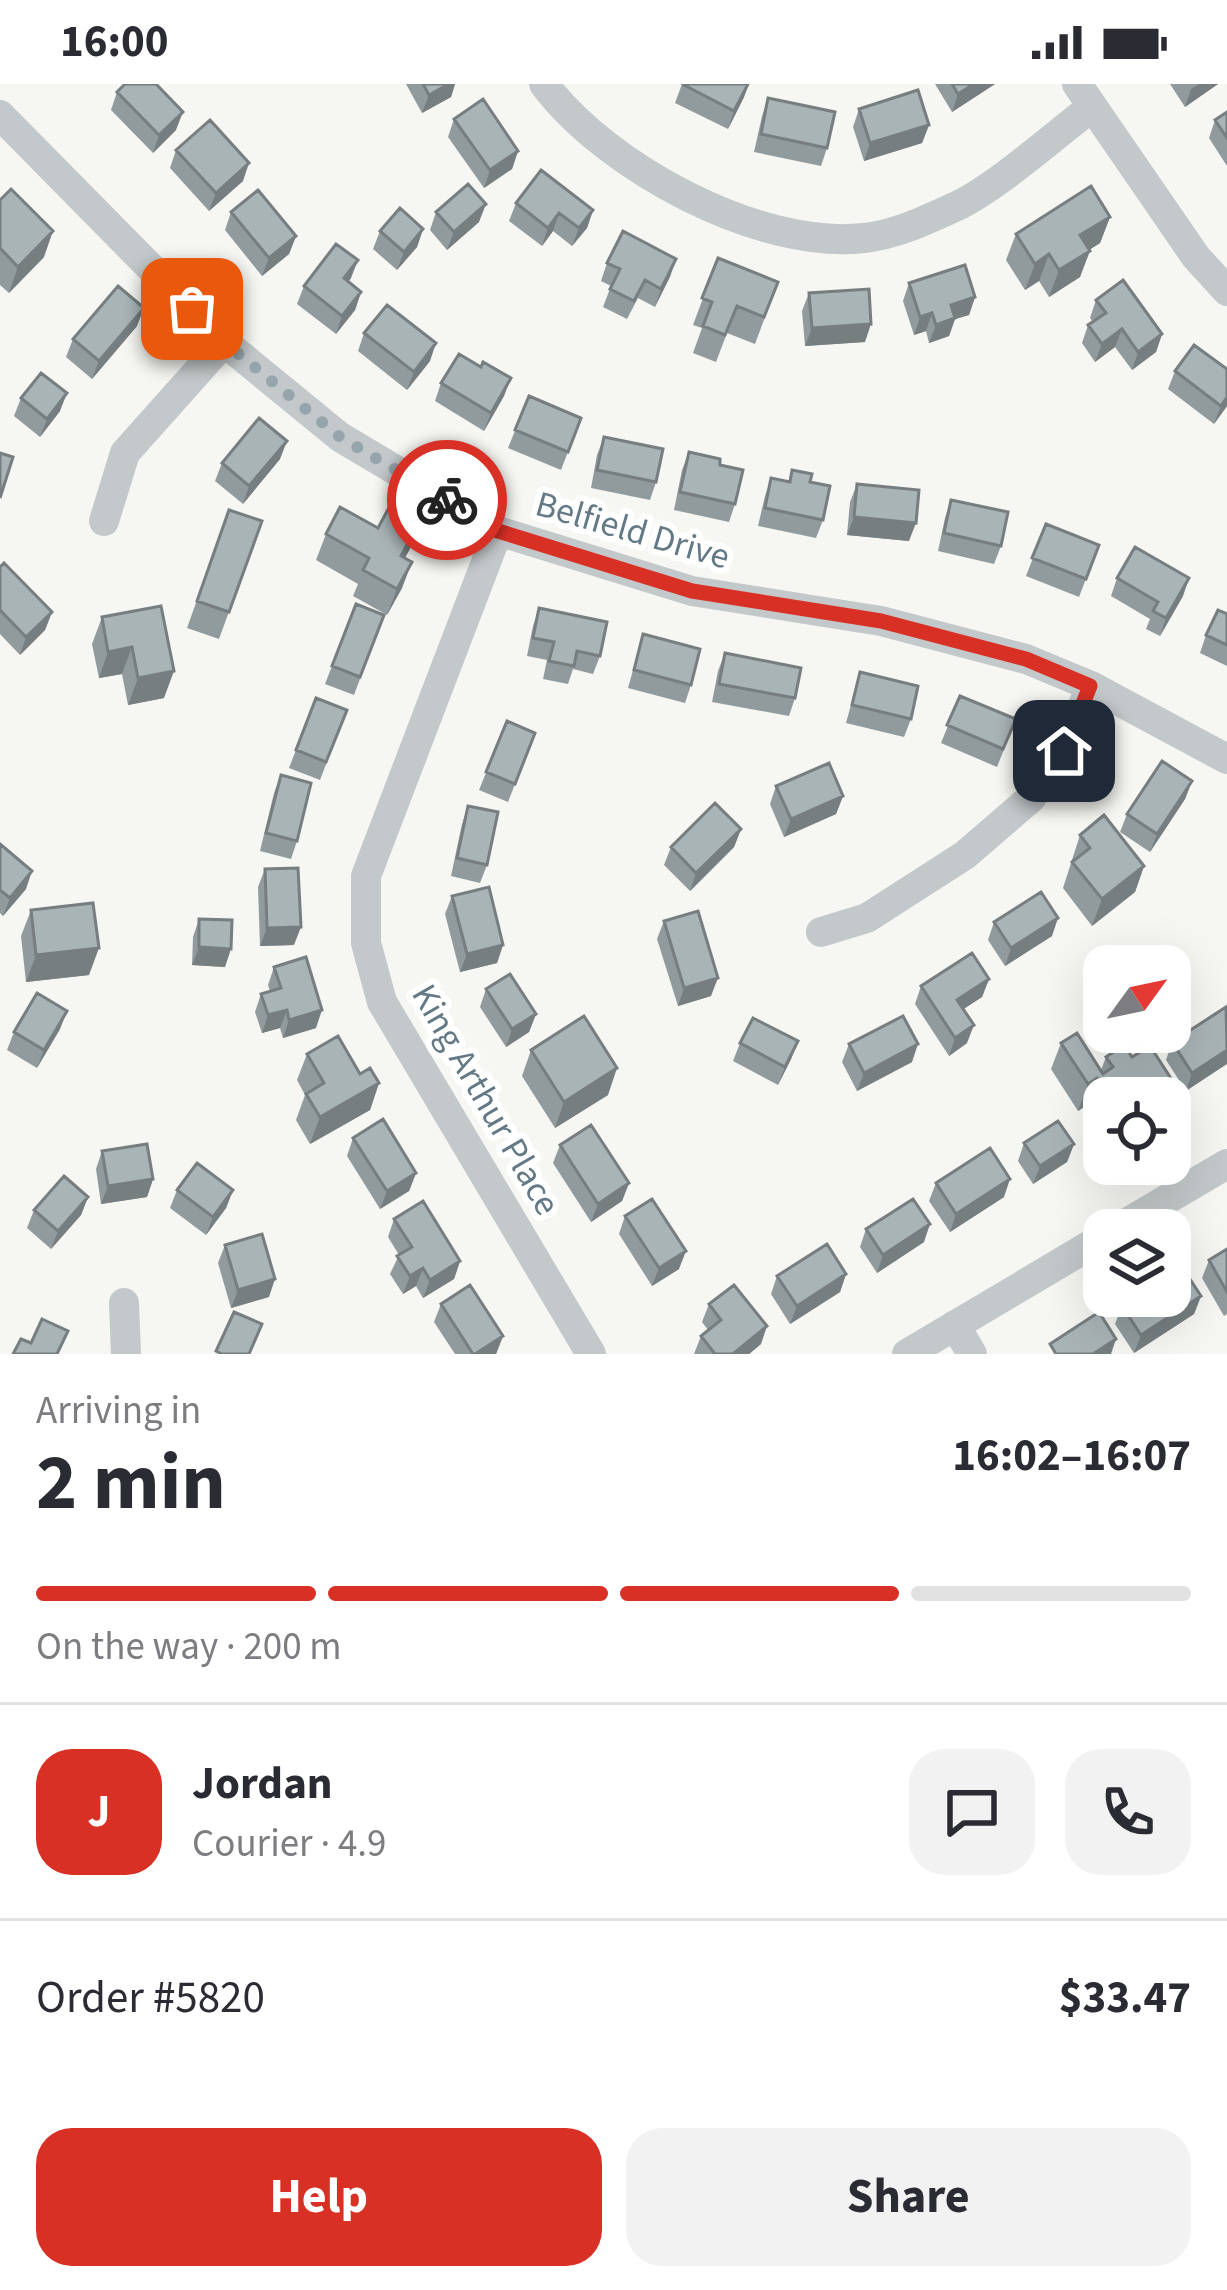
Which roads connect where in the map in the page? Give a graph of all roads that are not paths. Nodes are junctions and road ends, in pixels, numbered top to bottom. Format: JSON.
{"nodes":[{"id":1,"x":544,"y":84,"type":"edge"},
{"id":2,"x":1085,"y":95,"type":"edge"},
{"id":3,"x":0,"y":115,"type":"edge"},
{"id":4,"x":1227,"y":291,"type":"edge"},
{"id":5,"x":224,"y":342,"type":"junction"},
{"id":6,"x":104,"y":521,"type":"dead end"},
{"id":7,"x":498,"y":531,"type":"junction"},
{"id":8,"x":1090,"y":686,"type":"junction"},
{"id":9,"x":1227,"y":759,"type":"edge"},
{"id":10,"x":821,"y":932,"type":"dead end"},
{"id":11,"x":1227,"y":1164,"type":"edge"},
{"id":12,"x":1151,"y":1209,"type":"edge"},
{"id":13,"x":1083,"y":1249,"type":"edge"},
{"id":14,"x":124,"y":1303,"type":"dead end"},
{"id":15,"x":955,"y":1325,"type":"junction"},
{"id":16,"x":125,"y":1354,"type":"edge"},
{"id":17,"x":591,"y":1354,"type":"edge"},
{"id":18,"x":907,"y":1354,"type":"edge"},
{"id":19,"x":972,"y":1354,"type":"edge"}],
"edges":[{"from":1,"to":2,"type":"street"},
{"from":2,"to":4,"type":"street"},
{"from":3,"to":5,"type":"street","name":"Belfield Drive"},
{"from":5,"to":6,"type":"street"},
{"from":5,"to":7,"type":"street","name":"Belfield Drive"},
{"from":7,"to":8,"type":"street","name":"Belfield Drive"},
{"from":7,"to":17,"type":"street","name":"King Arthur Place"},
{"from":8,"to":9,"type":"street","name":"Belfield Drive"},
{"from":8,"to":10,"type":"street"},
{"from":11,"to":12,"type":"street"},
{"from":13,"to":15,"type":"street"},
{"from":14,"to":16,"type":"street"},
{"from":15,"to":18,"type":"street"},
{"from":15,"to":19,"type":"street"}]}
